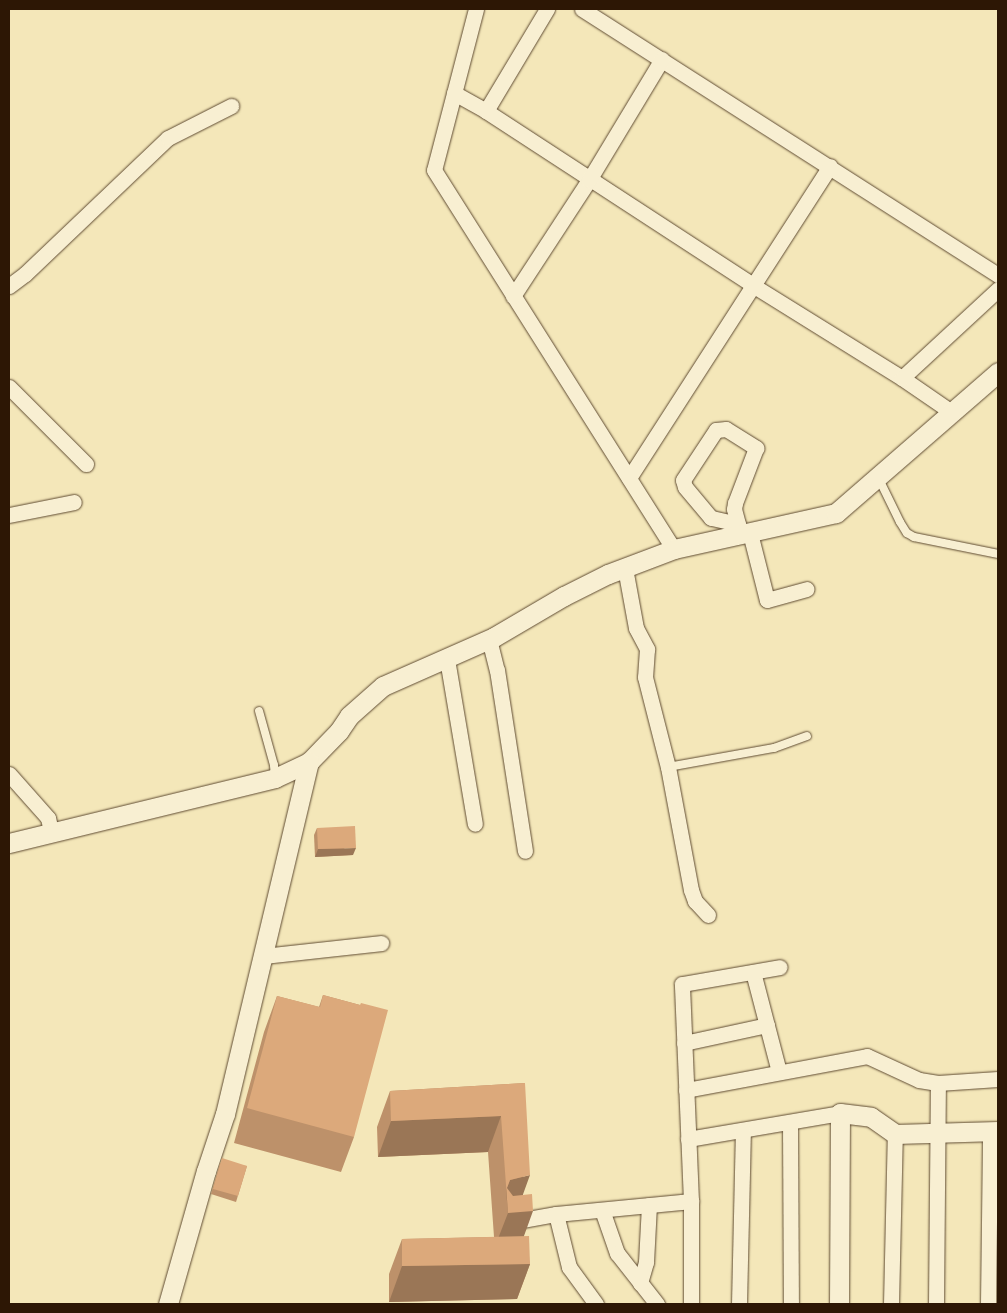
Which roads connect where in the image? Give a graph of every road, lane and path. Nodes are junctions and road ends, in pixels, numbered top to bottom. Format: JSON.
{"nodes":[{"id":1,"x":476,"y":9,"type":"edge"},
{"id":2,"x":547,"y":9,"type":"edge"},
{"id":3,"x":582,"y":9,"type":"edge"},
{"id":4,"x":662,"y":60,"type":"junction"},
{"id":5,"x":454,"y":94,"type":"junction"},
{"id":6,"x":230,"y":106,"type":"dead end"},
{"id":7,"x":486,"y":111,"type":"junction"},
{"id":8,"x":830,"y":166,"type":"junction"},
{"id":9,"x":589,"y":180,"type":"junction"},
{"id":10,"x":998,"y":275,"type":"edge"},
{"id":11,"x":9,"y":286,"type":"edge"},
{"id":12,"x":754,"y":286,"type":"junction"},
{"id":13,"x":998,"y":289,"type":"edge"},
{"id":14,"x":514,"y":296,"type":"junction"},
{"id":15,"x":998,"y":372,"type":"edge"},
{"id":16,"x":902,"y":378,"type":"junction"},
{"id":17,"x":9,"y":387,"type":"edge"},
{"id":18,"x":953,"y":413,"type":"junction"},
{"id":19,"x":86,"y":464,"type":"dead end"},
{"id":20,"x":878,"y":477,"type":"junction"},
{"id":21,"x":629,"y":478,"type":"junction"},
{"id":22,"x":74,"y":502,"type":"dead end"},
{"id":23,"x":9,"y":515,"type":"edge"},
{"id":24,"x":743,"y":531,"type":"junction"},
{"id":25,"x":674,"y":549,"type":"junction"},
{"id":26,"x":998,"y":554,"type":"edge"},
{"id":27,"x":625,"y":568,"type":"junction"},
{"id":28,"x":807,"y":589,"type":"dead end"},
{"id":29,"x":489,"y":639,"type":"junction"},
{"id":30,"x":447,"y":659,"type":"junction"},
{"id":31,"x":259,"y":711,"type":"dead end"},
{"id":32,"x":807,"y":736,"type":"dead end"},
{"id":33,"x":309,"y":762,"type":"junction"},
{"id":34,"x":668,"y":767,"type":"junction"},
{"id":35,"x":9,"y":774,"type":"edge"},
{"id":36,"x":275,"y":778,"type":"junction"},
{"id":37,"x":475,"y":824,"type":"dead end"},
{"id":38,"x":51,"y":831,"type":"junction"},
{"id":39,"x":9,"y":842,"type":"edge"},
{"id":40,"x":525,"y":851,"type":"dead end"},
{"id":41,"x":708,"y":915,"type":"dead end"},
{"id":42,"x":381,"y":943,"type":"dead end"},
{"id":43,"x":264,"y":956,"type":"junction"},
{"id":44,"x":780,"y":967,"type":"dead end"},
{"id":45,"x":753,"y":972,"type":"junction"},
{"id":46,"x":767,"y":1025,"type":"junction"},
{"id":47,"x":684,"y":1043,"type":"junction"},
{"id":48,"x":779,"y":1072,"type":"junction"},
{"id":49,"x":998,"y":1079,"type":"edge"},
{"id":50,"x":938,"y":1082,"type":"junction"},
{"id":51,"x":686,"y":1090,"type":"junction"},
{"id":52,"x":840,"y":1113,"type":"junction"},
{"id":53,"x":790,"y":1123,"type":"junction"},
{"id":54,"x":743,"y":1130,"type":"junction"},
{"id":55,"x":994,"y":1131,"type":"edge"},
{"id":56,"x":938,"y":1133,"type":"junction"},
{"id":57,"x":895,"y":1134,"type":"junction"},
{"id":58,"x":688,"y":1140,"type":"junction"},
{"id":59,"x":691,"y":1200,"type":"junction"},
{"id":60,"x":649,"y":1205,"type":"junction"},
{"id":61,"x":602,"y":1210,"type":"junction"},
{"id":62,"x":556,"y":1214,"type":"junction"},
{"id":63,"x":503,"y":1223,"type":"dead end"},
{"id":64,"x":640,"y":1283,"type":"junction"},
{"id":65,"x":168,"y":1304,"type":"edge"},
{"id":66,"x":596,"y":1304,"type":"edge"},
{"id":67,"x":657,"y":1304,"type":"edge"},
{"id":68,"x":690,"y":1304,"type":"edge"},
{"id":69,"x":739,"y":1304,"type":"edge"},
{"id":70,"x":791,"y":1304,"type":"edge"},
{"id":71,"x":839,"y":1304,"type":"edge"},
{"id":72,"x":891,"y":1304,"type":"edge"},
{"id":73,"x":936,"y":1304,"type":"edge"},
{"id":74,"x":988,"y":1304,"type":"edge"}],
"edges":[{"from":1,"to":5,"type":"street"},
{"from":2,"to":7,"type":"street"},
{"from":3,"to":4,"type":"street"},
{"from":4,"to":8,"type":"street"},
{"from":4,"to":9,"type":"street"},
{"from":5,"to":7,"type":"street"},
{"from":5,"to":14,"type":"street"},
{"from":6,"to":11,"type":"street"},
{"from":7,"to":9,"type":"street"},
{"from":8,"to":10,"type":"street"},
{"from":8,"to":12,"type":"street"},
{"from":9,"to":12,"type":"street"},
{"from":9,"to":14,"type":"street"},
{"from":12,"to":16,"type":"street"},
{"from":12,"to":21,"type":"street"},
{"from":13,"to":16,"type":"street"},
{"from":14,"to":21,"type":"street"},
{"from":15,"to":18,"type":"street"},
{"from":16,"to":18,"type":"street"},
{"from":17,"to":19,"type":"street"},
{"from":18,"to":20,"type":"street"},
{"from":20,"to":24,"type":"street"},
{"from":20,"to":26,"type":"lane"},
{"from":21,"to":25,"type":"street"},
{"from":22,"to":23,"type":"street"},
{"from":24,"to":24,"type":"street"},
{"from":24,"to":25,"type":"street"},
{"from":24,"to":28,"type":"street"},
{"from":25,"to":27,"type":"street"},
{"from":27,"to":29,"type":"street"},
{"from":27,"to":34,"type":"street"},
{"from":29,"to":30,"type":"street"},
{"from":29,"to":40,"type":"street"},
{"from":30,"to":33,"type":"street"},
{"from":30,"to":37,"type":"street"},
{"from":31,"to":36,"type":"lane"},
{"from":32,"to":34,"type":"lane"},
{"from":33,"to":36,"type":"street"},
{"from":33,"to":43,"type":"street"},
{"from":34,"to":41,"type":"street"},
{"from":35,"to":38,"type":"street"},
{"from":36,"to":38,"type":"street"},
{"from":38,"to":39,"type":"street"},
{"from":42,"to":43,"type":"street"},
{"from":43,"to":65,"type":"street"},
{"from":44,"to":45,"type":"street"},
{"from":45,"to":46,"type":"street"},
{"from":45,"to":47,"type":"street"},
{"from":46,"to":47,"type":"street"},
{"from":46,"to":48,"type":"street"},
{"from":47,"to":51,"type":"street"},
{"from":48,"to":50,"type":"street"},
{"from":48,"to":51,"type":"street"},
{"from":49,"to":50,"type":"street"},
{"from":50,"to":56,"type":"street"},
{"from":51,"to":58,"type":"street"},
{"from":52,"to":53,"type":"street"},
{"from":52,"to":57,"type":"street"},
{"from":52,"to":71,"type":"street"},
{"from":53,"to":54,"type":"street"},
{"from":53,"to":70,"type":"street"},
{"from":54,"to":58,"type":"street"},
{"from":54,"to":69,"type":"street"},
{"from":55,"to":56,"type":"street"},
{"from":55,"to":74,"type":"street"},
{"from":56,"to":57,"type":"street"},
{"from":56,"to":73,"type":"street"},
{"from":57,"to":72,"type":"street"},
{"from":58,"to":59,"type":"street"},
{"from":59,"to":60,"type":"street"},
{"from":59,"to":68,"type":"street"},
{"from":60,"to":61,"type":"street"},
{"from":60,"to":64,"type":"street"},
{"from":61,"to":62,"type":"street"},
{"from":61,"to":64,"type":"street"},
{"from":62,"to":63,"type":"street"},
{"from":62,"to":66,"type":"street"},
{"from":64,"to":67,"type":"street"}]}
